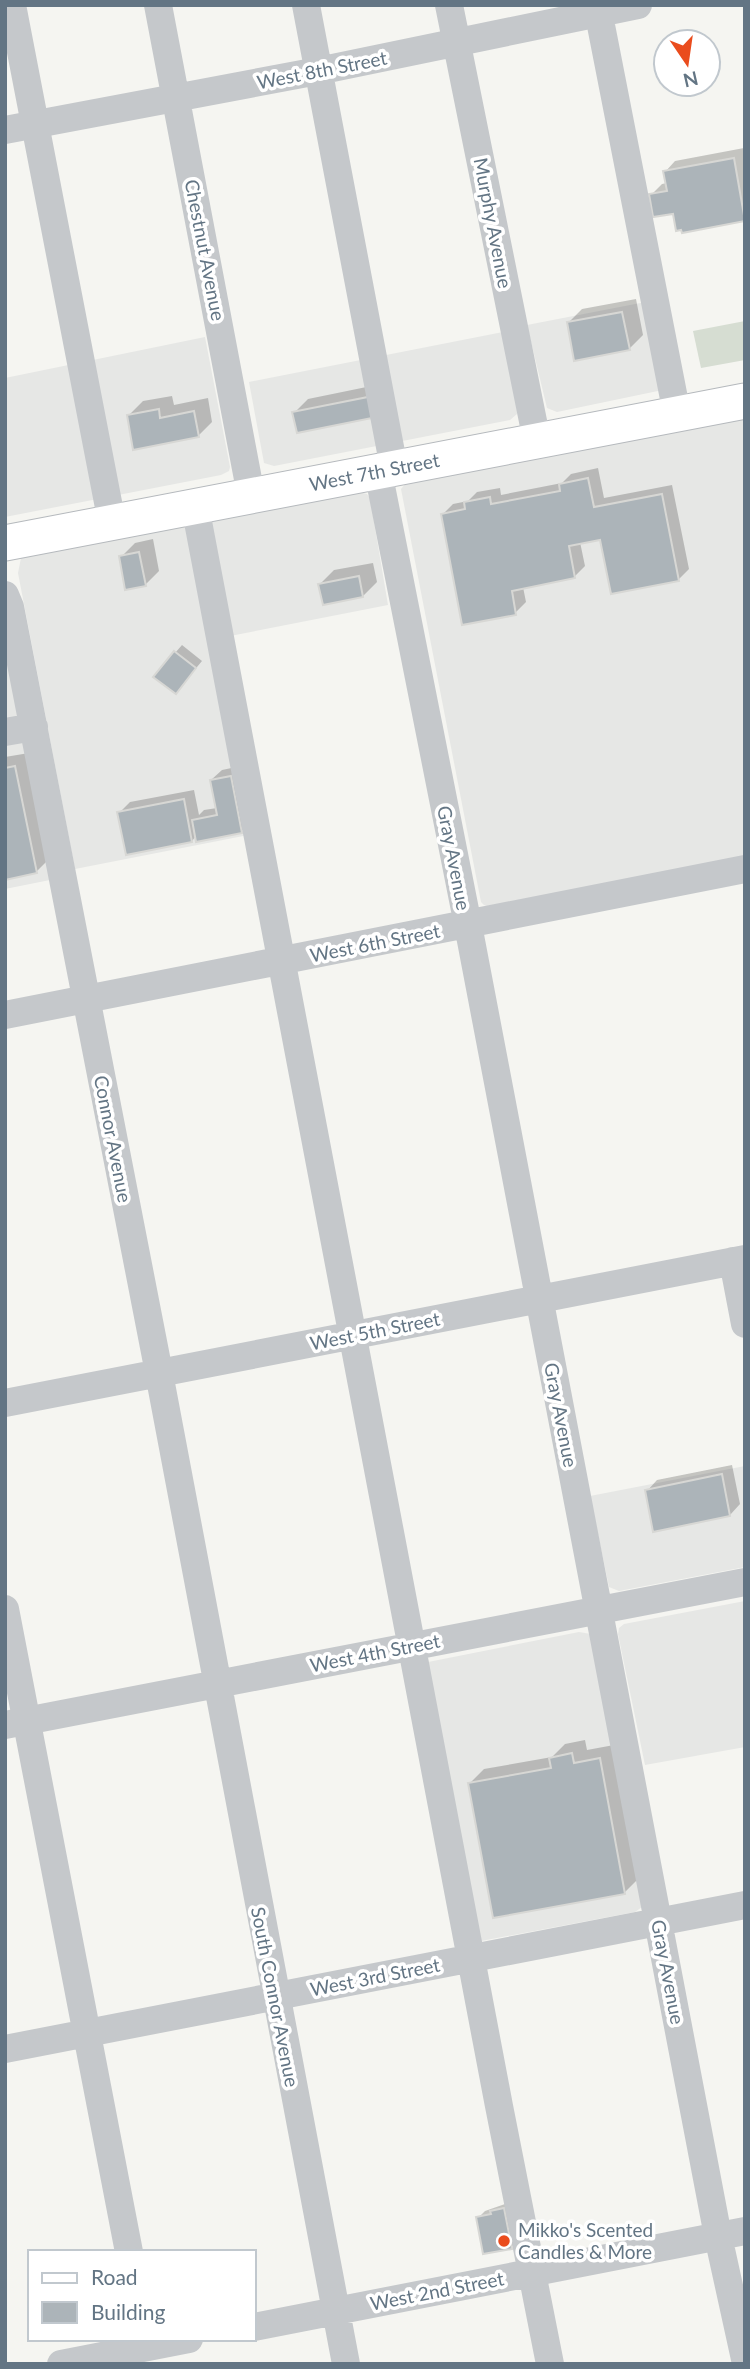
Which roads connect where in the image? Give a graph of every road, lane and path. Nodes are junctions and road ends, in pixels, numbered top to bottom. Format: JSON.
{"nodes":[{"id":1,"x":12,"y":5,"type":"edge"},
{"id":2,"x":158,"y":5,"type":"edge"},
{"id":3,"x":306,"y":5,"type":"edge"},
{"id":4,"x":449,"y":5,"type":"edge"},
{"id":5,"x":638,"y":5,"type":"edge"},
{"id":6,"x":598,"y":9,"type":"edge"},
{"id":7,"x":456,"y":43,"type":"junction"},
{"id":8,"x":318,"y":71,"type":"junction"},
{"id":9,"x":176,"y":98,"type":"junction"},
{"id":10,"x":35,"y":124,"type":"junction"},
{"id":11,"x":5,"y":130,"type":"edge"},
{"id":12,"x":745,"y":401,"type":"edge"},
{"id":13,"x":677,"y":414,"type":"junction"},
{"id":14,"x":537,"y":441,"type":"junction"},
{"id":15,"x":386,"y":469,"type":"junction"},
{"id":16,"x":251,"y":495,"type":"junction"},
{"id":17,"x":195,"y":506,"type":"junction"},
{"id":18,"x":112,"y":523,"type":"junction"},
{"id":19,"x":5,"y":543,"type":"edge"},
{"id":20,"x":5,"y":595,"type":"edge"},
{"id":21,"x":34,"y":727,"type":"junction"},
{"id":22,"x":5,"y":732,"type":"edge"},
{"id":23,"x":745,"y":869,"type":"edge"},
{"id":24,"x":468,"y":925,"type":"junction"},
{"id":25,"x":281,"y":961,"type":"junction"},
{"id":26,"x":87,"y":1000,"type":"junction"},
{"id":27,"x":5,"y":1015,"type":"edge"},
{"id":28,"x":739,"y":1260,"type":"edge"},
{"id":29,"x":539,"y":1300,"type":"junction"},
{"id":30,"x":745,"y":1324,"type":"edge"},
{"id":31,"x":352,"y":1335,"type":"junction"},
{"id":32,"x":159,"y":1372,"type":"junction"},
{"id":33,"x":5,"y":1403,"type":"edge"},
{"id":34,"x":745,"y":1582,"type":"edge"},
{"id":35,"x":5,"y":1609,"type":"edge"},
{"id":36,"x":598,"y":1610,"type":"junction"},
{"id":37,"x":411,"y":1647,"type":"junction"},
{"id":38,"x":218,"y":1683,"type":"junction"},
{"id":39,"x":16,"y":1723,"type":"edge"},
{"id":40,"x":745,"y":1905,"type":"edge"},
{"id":41,"x":659,"y":1922,"type":"junction"},
{"id":42,"x":471,"y":1959,"type":"junction"},
{"id":43,"x":275,"y":1997,"type":"junction"},
{"id":44,"x":87,"y":2033,"type":"junction"},
{"id":45,"x":5,"y":2049,"type":"edge"},
{"id":46,"x":731,"y":2234,"type":"edge"},
{"id":47,"x":129,"y":2250,"type":"edge"},
{"id":48,"x":532,"y":2272,"type":"junction"},
{"id":49,"x":335,"y":2311,"type":"junction"},
{"id":50,"x":256,"y":2327,"type":"edge"},
{"id":51,"x":182,"y":2341,"type":"edge"},
{"id":52,"x":148,"y":2350,"type":"edge"},
{"id":53,"x":745,"y":2359,"type":"edge"},
{"id":54,"x":61,"y":2364,"type":"edge"},
{"id":55,"x":345,"y":2364,"type":"edge"},
{"id":56,"x":550,"y":2364,"type":"edge"}],
"edges":[{"from":1,"to":10,"type":"street"},
{"from":2,"to":9,"type":"street","name":"Chestnut Avenue"},
{"from":3,"to":8,"type":"street","name":"Gray Avenue"},
{"from":4,"to":7,"type":"street","name":"Murphy Avenue"},
{"from":5,"to":6,"type":"street","name":"West 8th Street"},
{"from":6,"to":7,"type":"street","name":"West 8th Street"},
{"from":6,"to":13,"type":"street"},
{"from":7,"to":8,"type":"street","name":"West 8th Street"},
{"from":7,"to":14,"type":"street","name":"Murphy Avenue"},
{"from":8,"to":9,"type":"street","name":"West 8th Street"},
{"from":8,"to":15,"type":"street","name":"Gray Avenue"},
{"from":9,"to":10,"type":"street","name":"West 8th Street"},
{"from":9,"to":16,"type":"street","name":"Chestnut Avenue"},
{"from":10,"to":11,"type":"street","name":"West 8th Street"},
{"from":10,"to":18,"type":"street"},
{"from":12,"to":13,"type":"main road","name":"West 7th Street"},
{"from":13,"to":14,"type":"main road","name":"West 7th Street"},
{"from":14,"to":15,"type":"main road","name":"West 7th Street"},
{"from":15,"to":16,"type":"main road","name":"West 7th Street"},
{"from":15,"to":24,"type":"street","name":"Gray Avenue"},
{"from":16,"to":17,"type":"main road","name":"West 7th Street"},
{"from":17,"to":18,"type":"main road","name":"West 7th Street"},
{"from":17,"to":25,"type":"street"},
{"from":18,"to":19,"type":"main road","name":"West 7th Street"},
{"from":20,"to":21,"type":"street","name":"Connor Avenue"},
{"from":21,"to":22,"type":"street"},
{"from":21,"to":26,"type":"street","name":"Connor Avenue"},
{"from":23,"to":24,"type":"street","name":"West 6th Street"},
{"from":24,"to":25,"type":"street","name":"West 6th Street"},
{"from":24,"to":29,"type":"street","name":"Gray Avenue"},
{"from":25,"to":26,"type":"street","name":"West 6th Street"},
{"from":25,"to":31,"type":"street"},
{"from":26,"to":27,"type":"street","name":"West 6th Street"},
{"from":26,"to":32,"type":"street","name":"Connor Avenue"},
{"from":28,"to":29,"type":"street","name":"West 5th Street"},
{"from":28,"to":30,"type":"street"},
{"from":29,"to":31,"type":"street","name":"West 5th Street"},
{"from":29,"to":36,"type":"street","name":"Gray Avenue"},
{"from":31,"to":32,"type":"street","name":"West 5th Street"},
{"from":31,"to":37,"type":"street"},
{"from":32,"to":33,"type":"street","name":"West 5th Street"},
{"from":32,"to":38,"type":"street","name":"Connor Avenue"},
{"from":34,"to":36,"type":"street","name":"West 4th Street"},
{"from":35,"to":39,"type":"street"},
{"from":36,"to":37,"type":"street","name":"West 4th Street"},
{"from":36,"to":41,"type":"street","name":"Gray Avenue"},
{"from":37,"to":38,"type":"street","name":"West 4th Street"},
{"from":37,"to":42,"type":"street"},
{"from":38,"to":39,"type":"street","name":"West 4th Street"},
{"from":38,"to":43,"type":"street","name":"South Connor Avenue"},
{"from":39,"to":44,"type":"street"},
{"from":40,"to":41,"type":"street","name":"West 3rd Street"},
{"from":41,"to":42,"type":"street","name":"West 3rd Street"},
{"from":41,"to":46,"type":"street","name":"Gray Avenue"},
{"from":42,"to":43,"type":"street","name":"West 3rd Street"},
{"from":42,"to":48,"type":"street"},
{"from":43,"to":44,"type":"street","name":"West 3rd Street"},
{"from":43,"to":49,"type":"street","name":"South Connor Avenue"},
{"from":44,"to":45,"type":"street","name":"West 3rd Street"},
{"from":44,"to":47,"type":"street"},
{"from":46,"to":48,"type":"street","name":"West 2nd Street"},
{"from":46,"to":53,"type":"street","name":"Gray Avenue"},
{"from":48,"to":49,"type":"street","name":"West 2nd Street"},
{"from":48,"to":56,"type":"street"},
{"from":49,"to":50,"type":"street","name":"West 2nd Street"},
{"from":49,"to":55,"type":"street","name":"South Connor Avenue"},
{"from":51,"to":52,"type":"street"},
{"from":52,"to":54,"type":"street"}]}
